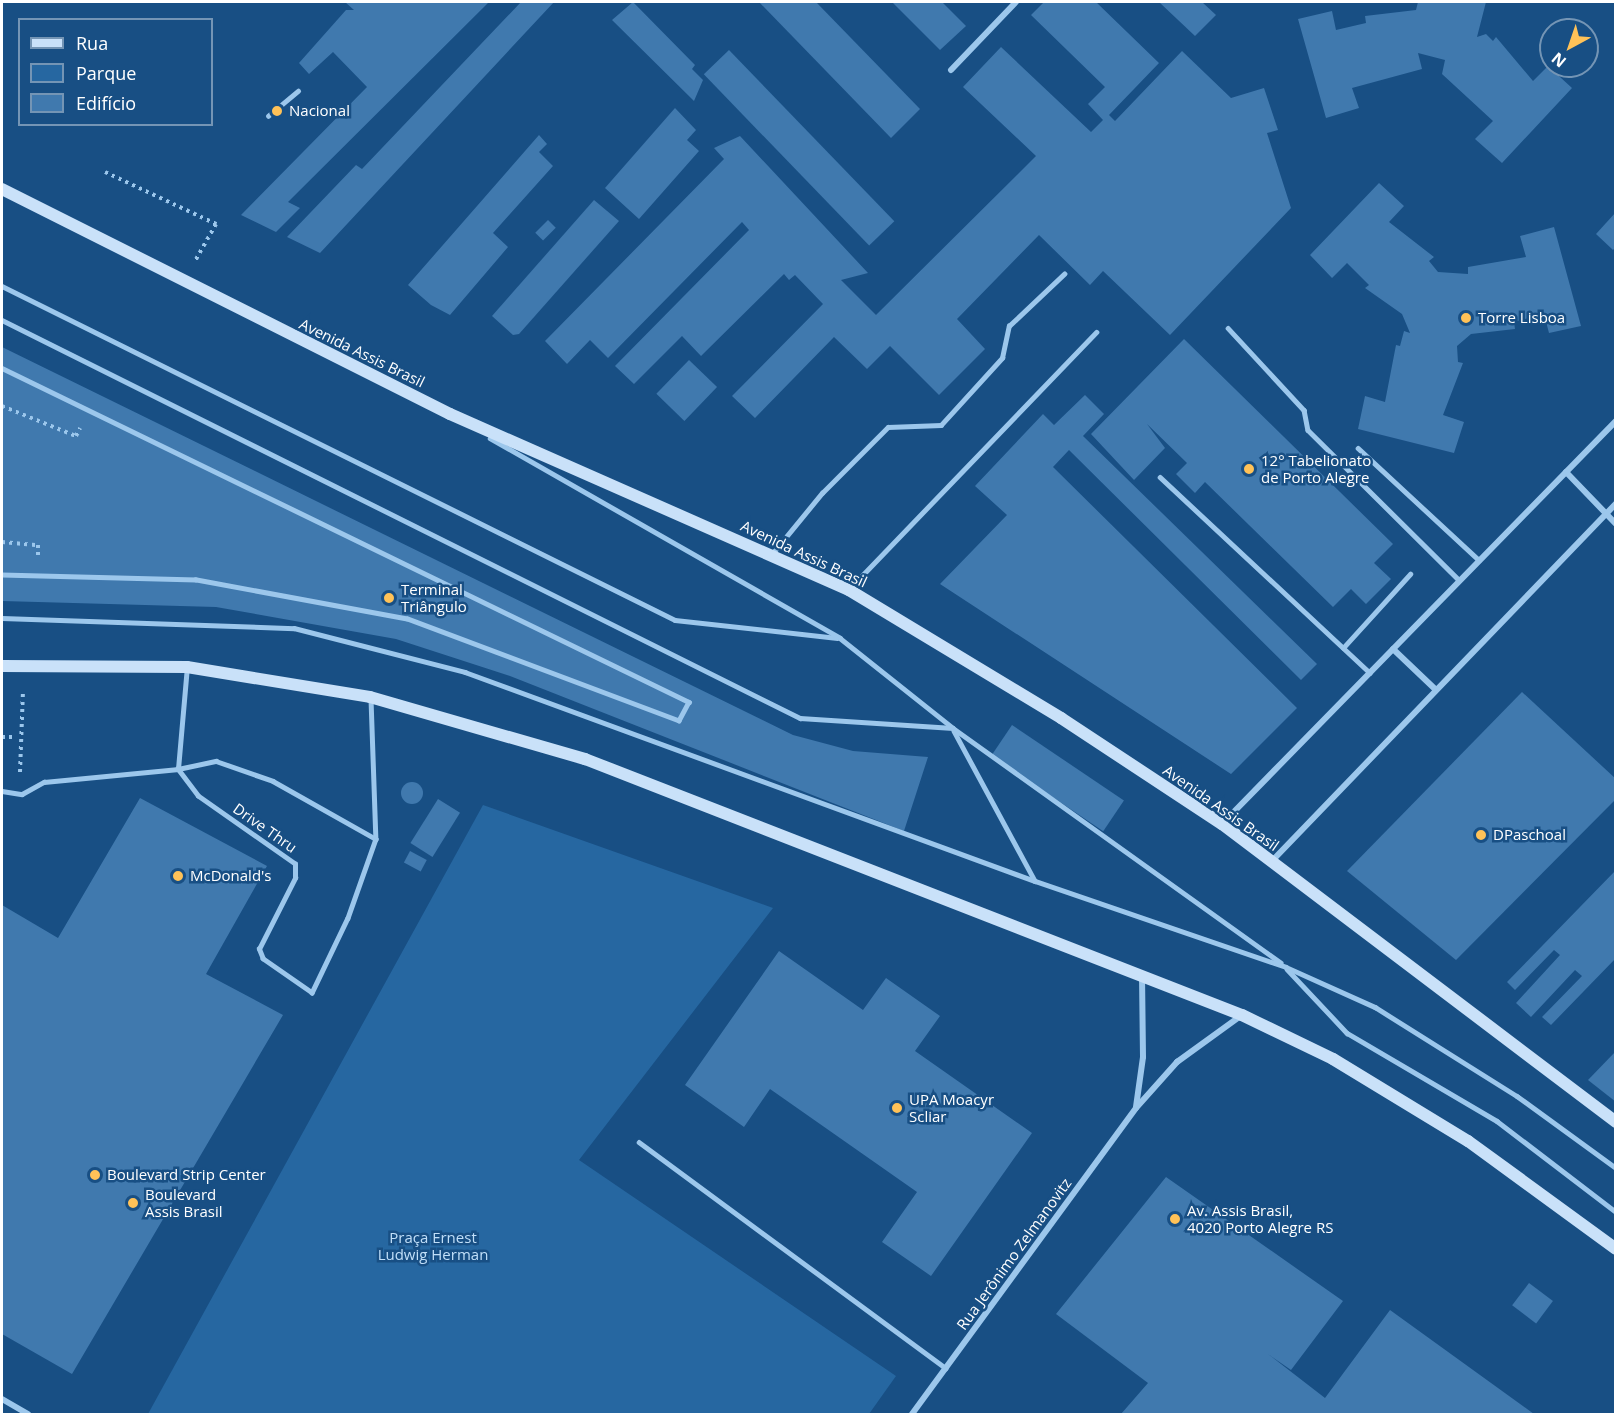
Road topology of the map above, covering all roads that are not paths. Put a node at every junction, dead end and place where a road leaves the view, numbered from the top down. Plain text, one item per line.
1 (1016, 2) edge
2 (951, 70) dead end
3 (298, 91) dead end
4 (268, 117) dead end
5 (2, 189) edge
6 (1064, 274) dead end
7 (2, 286) edge
8 (2, 320) edge
9 (1228, 328) dead end
10 (1096, 332) dead end
11 (2, 368) edge
12 (450, 414) junction
13 (1616, 422) edge
14 (1358, 448) dead end
15 (1566, 472) junction
16 (1160, 477) dead end
17 (1616, 504) edge
18 (1606, 514) junction
19 (1616, 524) edge
20 (772, 554) junction
21 (1479, 560) junction
22 (1410, 574) dead end
23 (2, 575) edge
24 (1459, 580) junction
25 (849, 590) junction
26 (2, 618) edge
27 (840, 638) junction
28 (1343, 648) junction
29 (1393, 649) junction
30 (2, 666) edge
31 (187, 667) junction
32 (1370, 673) junction
33 (1435, 689) junction
34 (370, 697) junction
35 (953, 728) junction
36 (178, 769) junction
37 (2, 791) edge
38 (1222, 824) junction
39 (376, 839) junction
40 (1272, 861) junction
41 (1035, 881) junction
42 (1286, 967) junction
43 (1142, 975) junction
44 (1242, 1015) junction
45 (1136, 1107) junction
46 (1616, 1122) edge
47 (639, 1142) dead end
48 (1616, 1168) edge
49 (1616, 1212) edge
50 (1616, 1249) edge
51 (946, 1368) junction
52 (2, 1399) edge
53 (28, 1414) edge
54 (912, 1414) edge

1 - 2 street
3 - 4 lane
5 - 12 main road, Avenida Assis Brasil
6 - 20 lane
7 - 27 lane
8 - 35 lane
9 - 24 lane
10 - 25 lane
11 - 23 lane
12 - 20 main road, Avenida Assis Brasil
12 - 27 lane
13 - 15 street
14 - 21 lane
15 - 18 street
15 - 21 street
16 - 28 lane
17 - 18 street
18 - 19 street
18 - 33 street
20 - 25 main road, Avenida Assis Brasil
21 - 24 street
22 - 28 lane
24 - 29 street
25 - 38 main road, Avenida Assis Brasil
26 - 41 lane
27 - 35 lane
28 - 32 lane
29 - 32 street
29 - 33 street
30 - 31 main road
31 - 34 main road
31 - 36 lane
32 - 38 street
33 - 40 street
34 - 39 lane
34 - 43 main road
35 - 41 lane
35 - 42 lane
36 - 37 lane
36 - 39 lane
36 - 39 lane, Drive Thru
38 - 40 main road, Avenida Assis Brasil
40 - 46 main road, Avenida Assis Brasil
41 - 42 lane
42 - 48 lane
42 - 49 lane
43 - 44 main road
43 - 45 street, Rua Jerônimo Zelmanovitz
44 - 45 street, Rua Jerônimo Zelmanovitz
44 - 50 main road
45 - 51 street, Rua Jerônimo Zelmanovitz
47 - 51 lane
51 - 54 street, Rua Jerônimo Zelmanovitz
52 - 53 street

